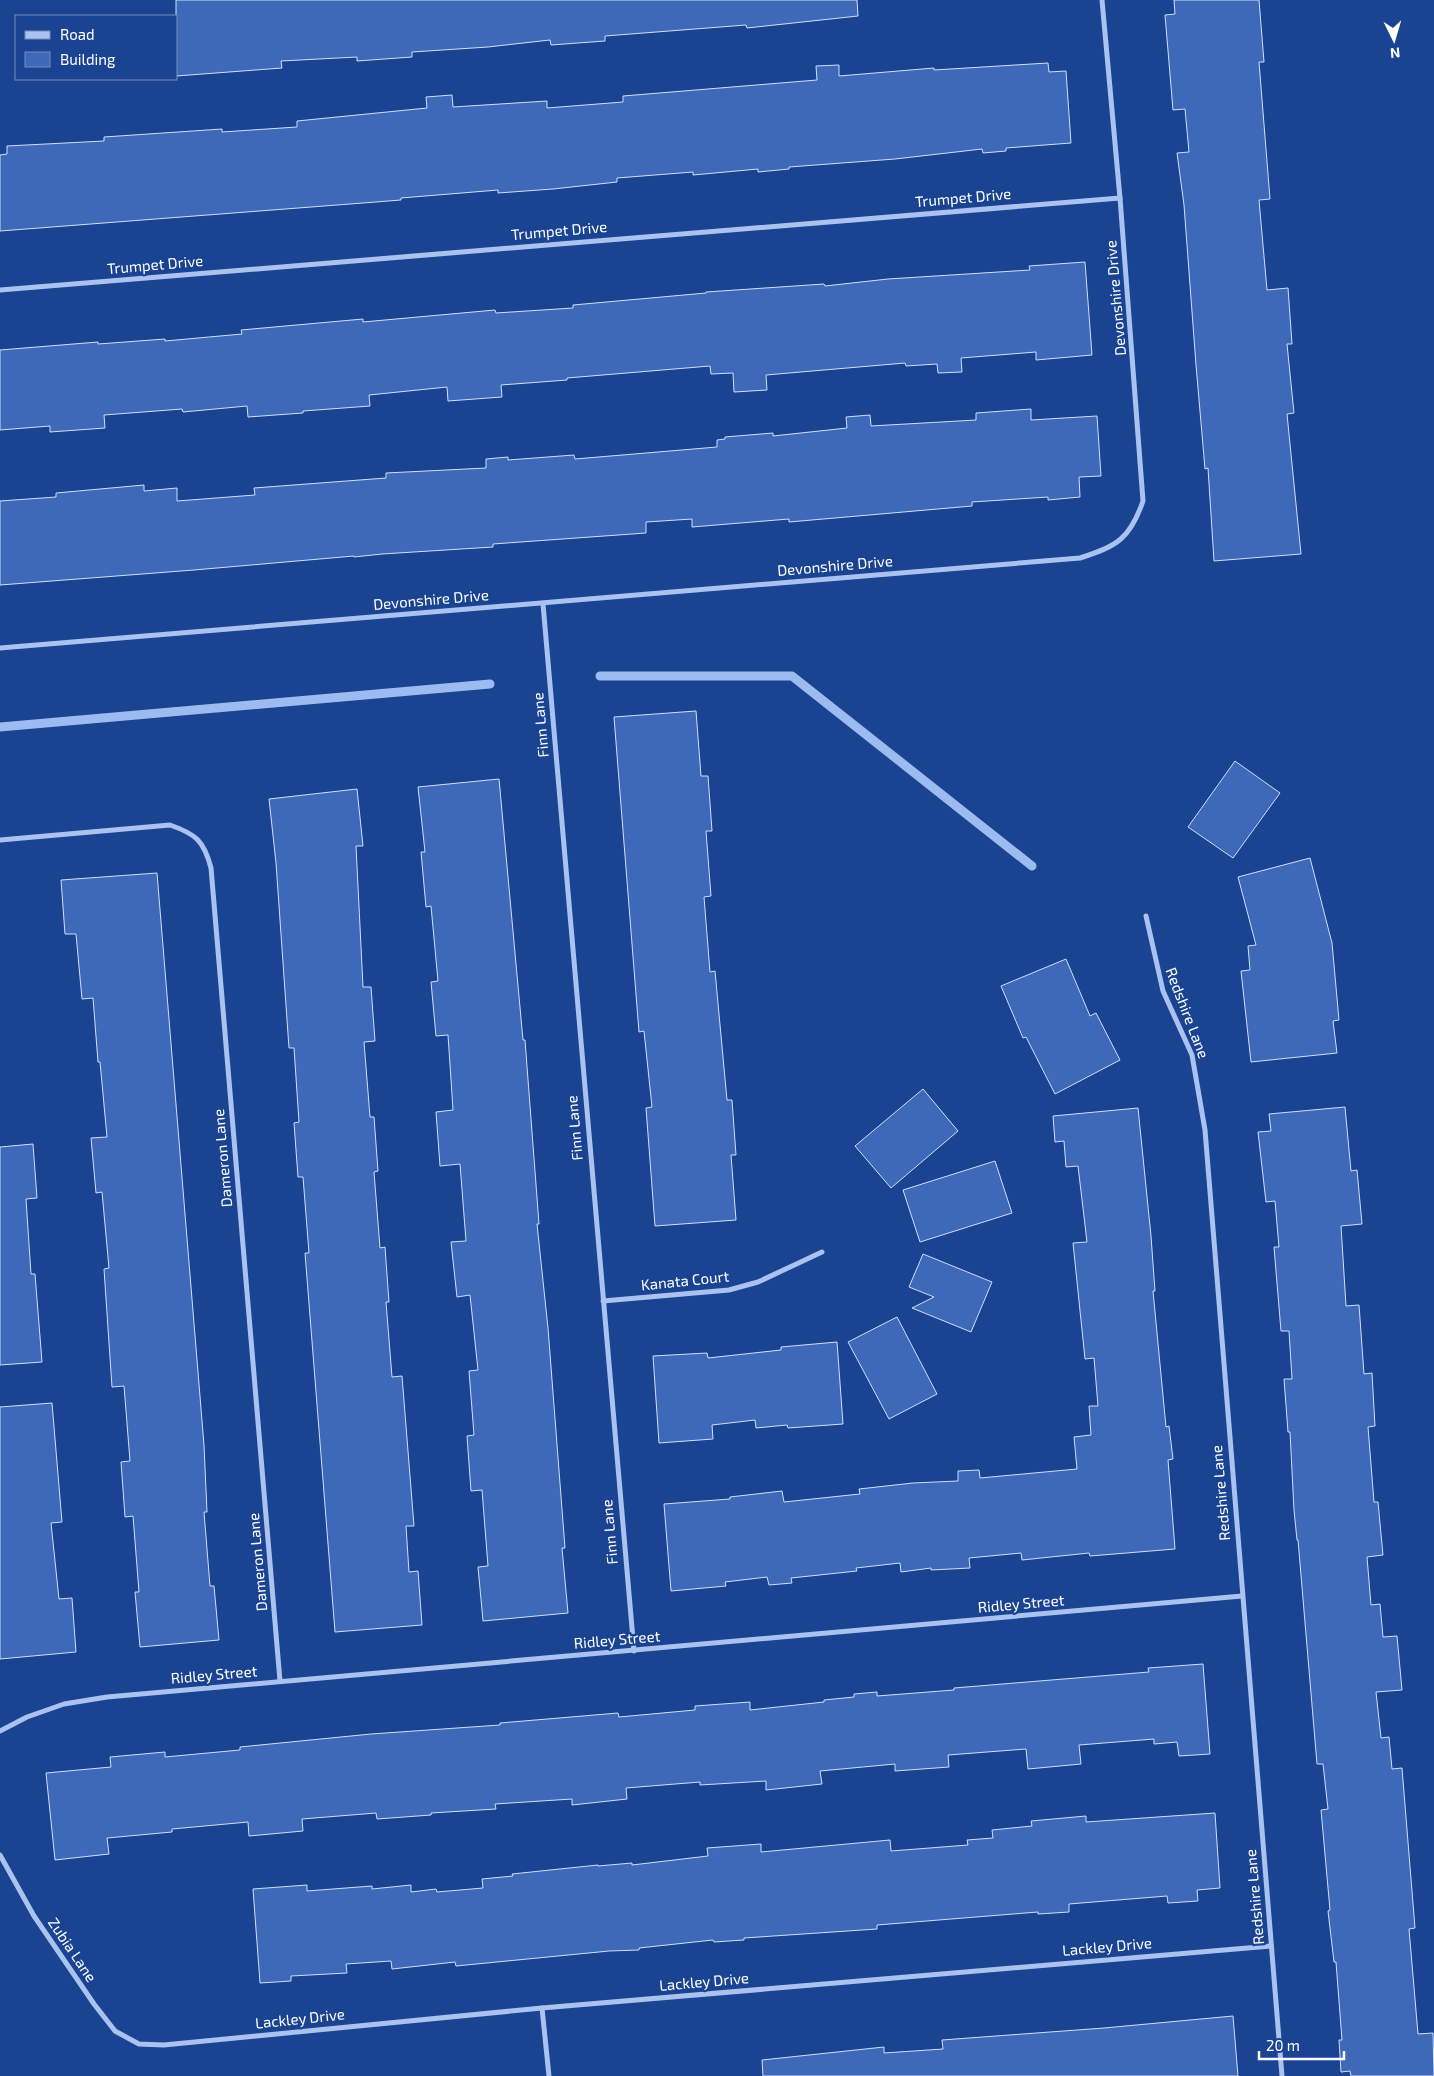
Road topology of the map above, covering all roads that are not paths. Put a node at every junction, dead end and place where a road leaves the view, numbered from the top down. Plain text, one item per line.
1 (1102, 0) edge
2 (1120, 198) junction
3 (0, 290) edge
4 (543, 604) junction
5 (0, 648) edge
6 (0, 840) edge
7 (1146, 916) dead end
8 (822, 1252) dead end
9 (602, 1301) junction
10 (1242, 1596) junction
11 (634, 1651) junction
12 (280, 1681) junction
13 (0, 1731) edge
14 (0, 1855) edge
15 (1271, 1946) junction
16 (542, 2008) junction
17 (139, 2044) joint
18 (549, 2076) edge
19 (1282, 2076) edge

1 - 2 street, Devonshire Drive
2 - 3 street, Trumpet Drive
2 - 4 street, Devonshire Drive
4 - 5 street, Devonshire Drive
4 - 9 street, Finn Lane
6 - 12 street, Dameron Lane
7 - 10 street, Redshire Lane
8 - 9 street, Kanata Court
9 - 11 street, Finn Lane
10 - 11 street, Ridley Street
10 - 15 street, Redshire Lane
11 - 12 street, Ridley Street
12 - 13 street, Ridley Street
14 - 17 street, Zubia Lane
15 - 16 street, Lackley Drive
15 - 19 street, Redshire Lane
16 - 17 street, Lackley Drive
16 - 18 street

